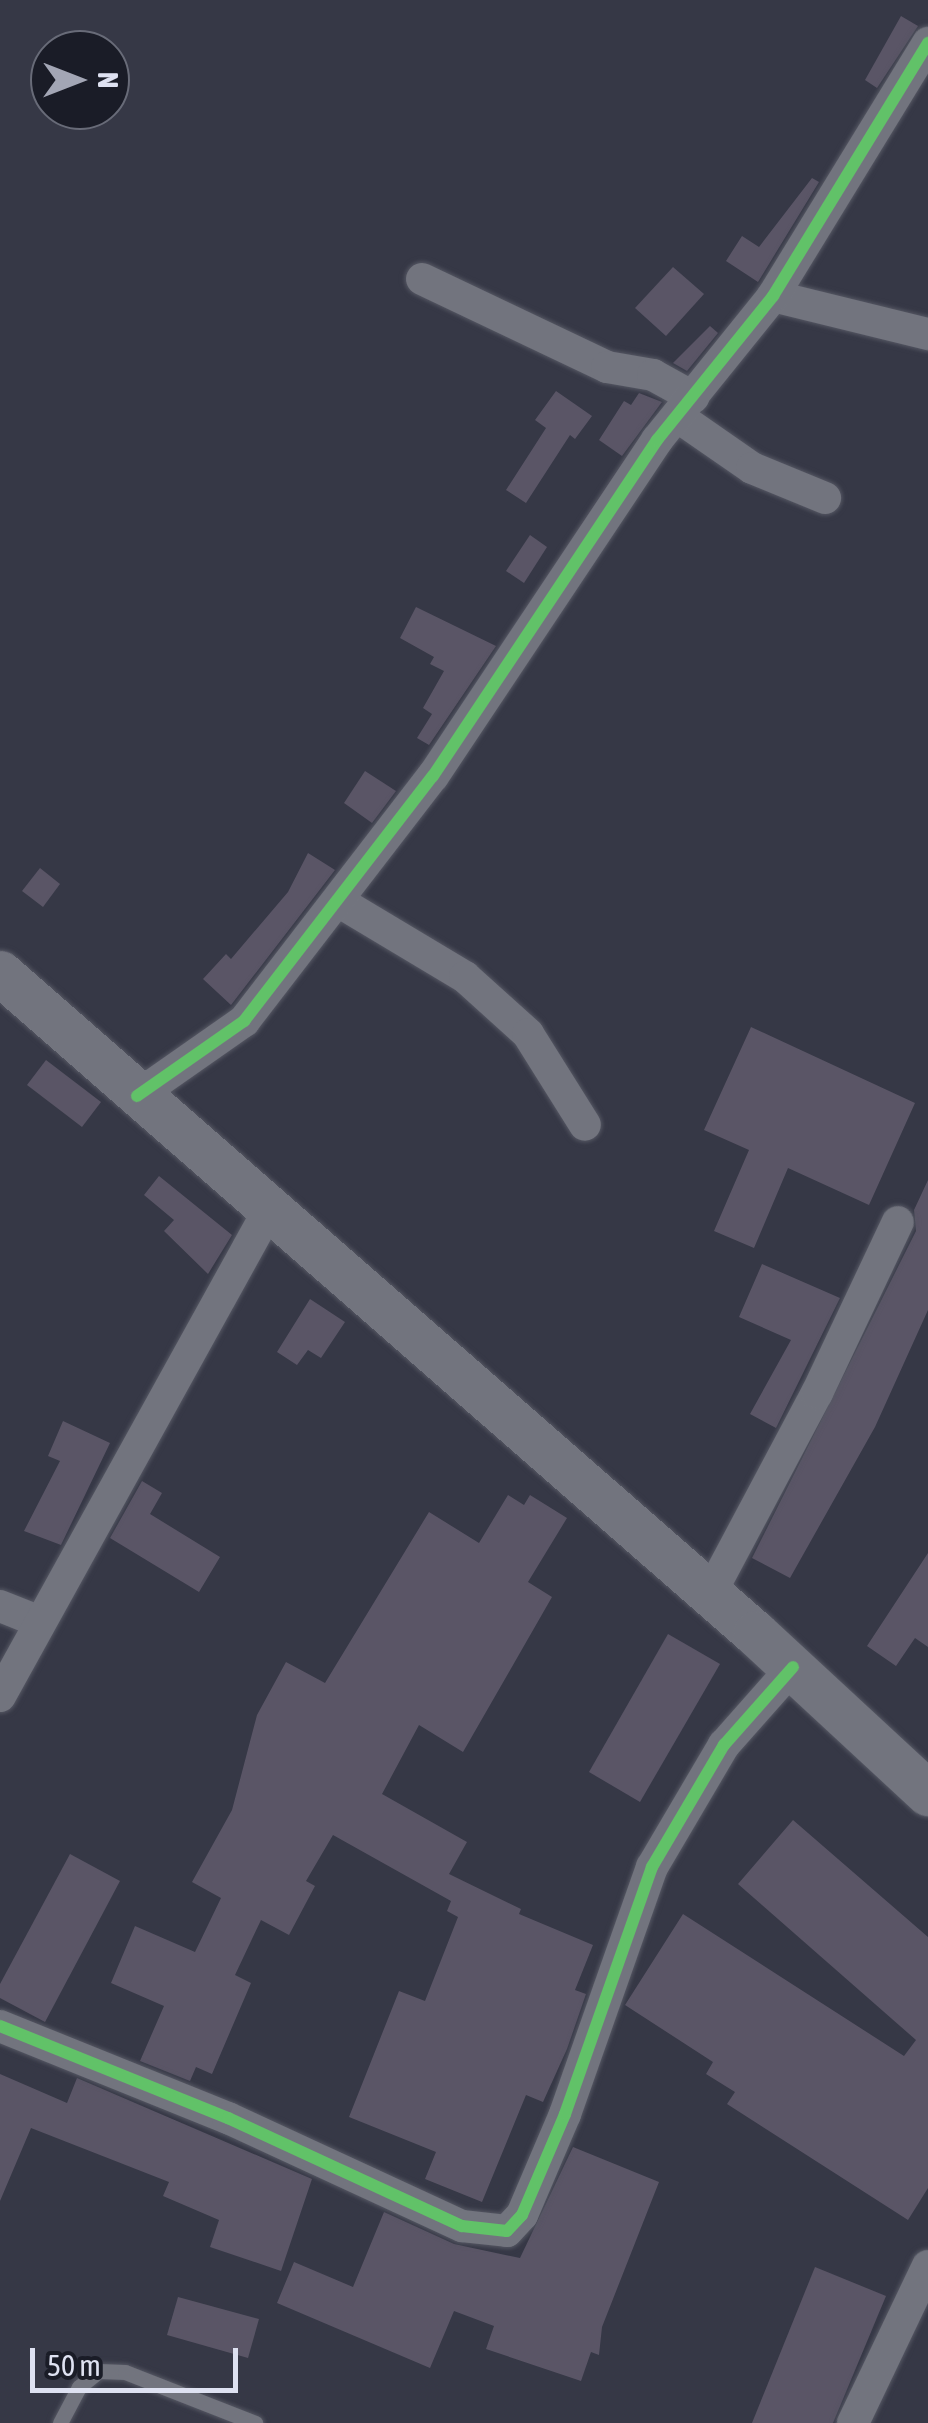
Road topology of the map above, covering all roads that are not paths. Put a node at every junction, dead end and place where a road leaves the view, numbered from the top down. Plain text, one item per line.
1 (928, 43) edge
2 (422, 280) dead end
3 (773, 296) junction
4 (928, 334) edge
5 (685, 406) junction
6 (825, 498) dead end
7 (338, 901) junction
8 (0, 973) edge
9 (136, 1096) junction
10 (585, 1124) dead end
11 (270, 1208) junction
12 (898, 1222) dead end
13 (710, 1594) junction
14 (0, 1606) edge
15 (40, 1622) junction
16 (792, 1667) junction
17 (0, 1696) edge
18 (928, 1793) edge
19 (0, 2026) edge
20 (928, 2266) edge
21 (60, 2423) edge
22 (255, 2423) edge
23 (853, 2423) edge

1 - 3 street
2 - 5 street
3 - 4 street
3 - 5 street
5 - 6 street
5 - 7 street
7 - 9 street
7 - 10 street
8 - 9 main road
9 - 11 main road
11 - 13 main road
11 - 15 street
12 - 13 street
13 - 16 main road
14 - 15 street
15 - 17 street
16 - 18 main road
16 - 19 street
20 - 23 street
21 - 22 lane

